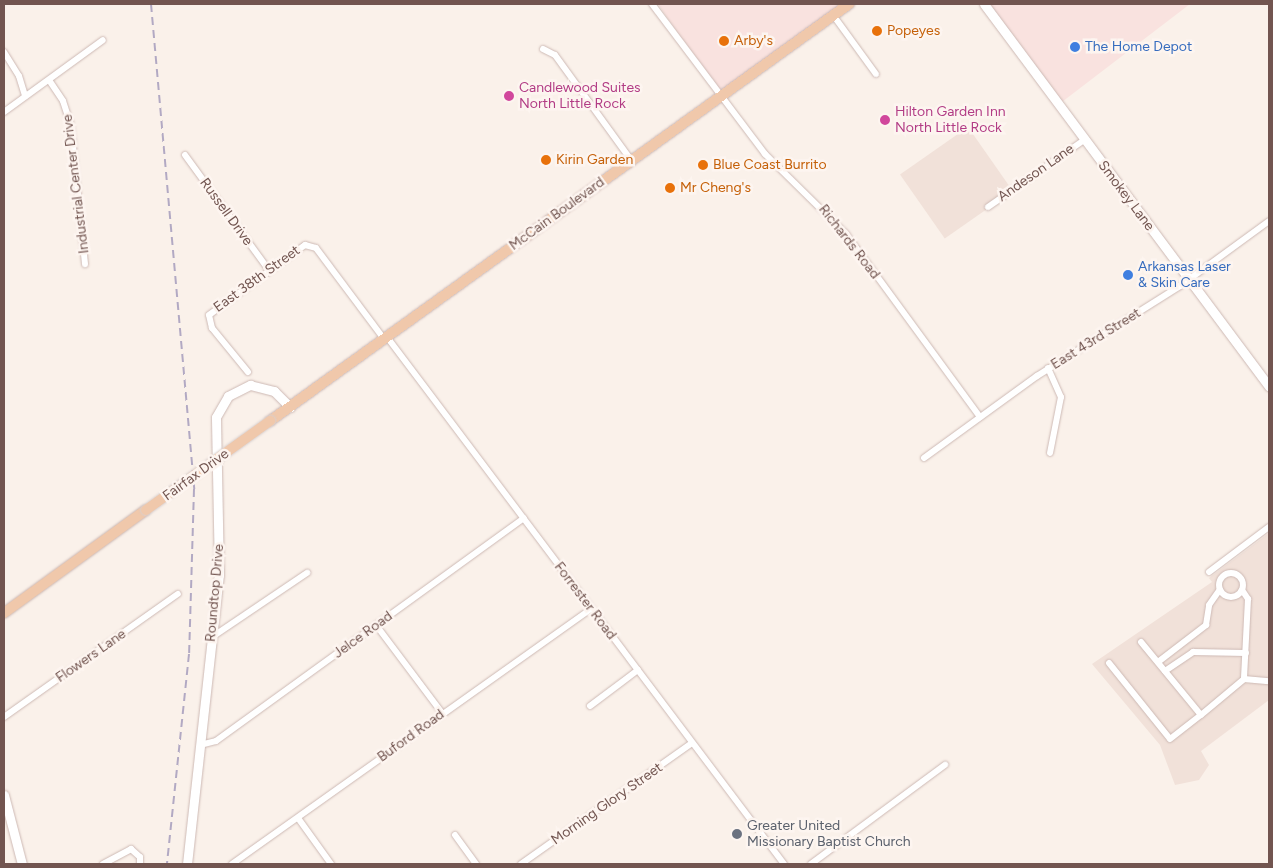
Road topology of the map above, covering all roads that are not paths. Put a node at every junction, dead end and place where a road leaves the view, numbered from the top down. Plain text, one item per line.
1 (652, 4) edge
2 (849, 4) edge
3 (984, 4) edge
4 (833, 16) junction
5 (103, 40) dead end
6 (543, 49) dead end
7 (4, 52) edge
8 (876, 74) dead end
9 (49, 80) junction
10 (26, 96) junction
11 (721, 96) junction
12 (4, 112) edge
13 (1084, 140) junction
14 (185, 155) dead end
15 (631, 160) junction
16 (988, 207) dead end
17 (1269, 221) edge
18 (305, 245) joint
19 (85, 264) dead end
20 (268, 269) junction
21 (1189, 280) junction
22 (386, 338) junction
23 (1048, 368) junction
24 (248, 372) dead end
25 (1269, 387) edge
26 (290, 407) junction
27 (980, 417) junction
28 (1050, 453) dead end
29 (924, 458) dead end
30 (524, 518) junction
31 (1269, 527) edge
32 (307, 573) dead end
33 (1224, 575) junction
34 (1220, 589) junction
35 (1242, 590) junction
36 (178, 594) dead end
37 (591, 609) junction
38 (4, 613) edge
39 (376, 625) junction
40 (212, 637) junction
41 (1141, 642) dead end
42 (1246, 653) junction
43 (1158, 662) junction
44 (1109, 663) dead end
45 (638, 670) junction
46 (1165, 671) junction
47 (1244, 679) junction
48 (1269, 681) edge
49 (590, 706) dead end
50 (442, 713) junction
51 (1200, 715) junction
52 (4, 717) edge
53 (692, 743) junction
54 (200, 745) junction
55 (945, 765) dead end
56 (4, 795) edge
57 (298, 818) junction
58 (455, 835) dead end
59 (22, 864) edge
60 (103, 864) edge
61 (140, 864) edge
62 (187, 864) edge
63 (232, 864) edge
64 (331, 864) edge
65 (476, 864) edge
66 (522, 864) edge
67 (784, 864) edge
68 (811, 864) edge

1 - 11 street, Richards Road
2 - 4 main road, McCain Boulevard
3 - 13 street, Smokey Lane
4 - 8 street
4 - 11 main road, McCain Boulevard
5 - 9 street
6 - 15 street
7 - 10 street
9 - 10 street
9 - 19 street, Industrial Center Drive
10 - 12 street
11 - 15 main road, McCain Boulevard
11 - 27 street, Richards Road
13 - 16 street, Andeson Lane
13 - 21 street, Smokey Lane
14 - 20 street, Russell Drive
15 - 22 main road, McCain Boulevard
17 - 21 street, East 43rd Street
18 - 20 street, East 38th Street
18 - 22 street, Forrester Road
20 - 24 street, East 38th Street
21 - 23 street, East 43rd Street
21 - 25 street, Smokey Lane
22 - 26 main road, Fairfax Drive
22 - 30 street, Forrester Road
23 - 27 street, East 43rd Street
23 - 28 street
26 - 38 main road, Fairfax Drive, bridge
26 - 40 street, Roundtop Drive
27 - 29 street, East 43rd Street
30 - 37 street, Forrester Road
30 - 39 street, Jelce Road
31 - 33 street
32 - 40 street
33 - 34 street
33 - 35 street
34 - 35 street
34 - 43 street
35 - 42 street
36 - 52 street, Flowers Lane
37 - 45 street, Forrester Road
37 - 50 street, Buford Road
39 - 50 street
39 - 54 street, Jelce Road
40 - 54 street, Roundtop Drive
41 - 43 street
42 - 46 street
42 - 47 street
43 - 46 street
44 - 51 street
45 - 49 street
45 - 53 street, Forrester Road
46 - 51 street
47 - 48 street
47 - 51 street
50 - 57 street, Buford Road
53 - 66 street, Morning Glory Street
53 - 67 street, Forrester Road
54 - 62 street, Roundtop Drive
55 - 68 street
56 - 59 street
57 - 63 street, Buford Road
57 - 64 street
58 - 65 street
60 - 61 street

